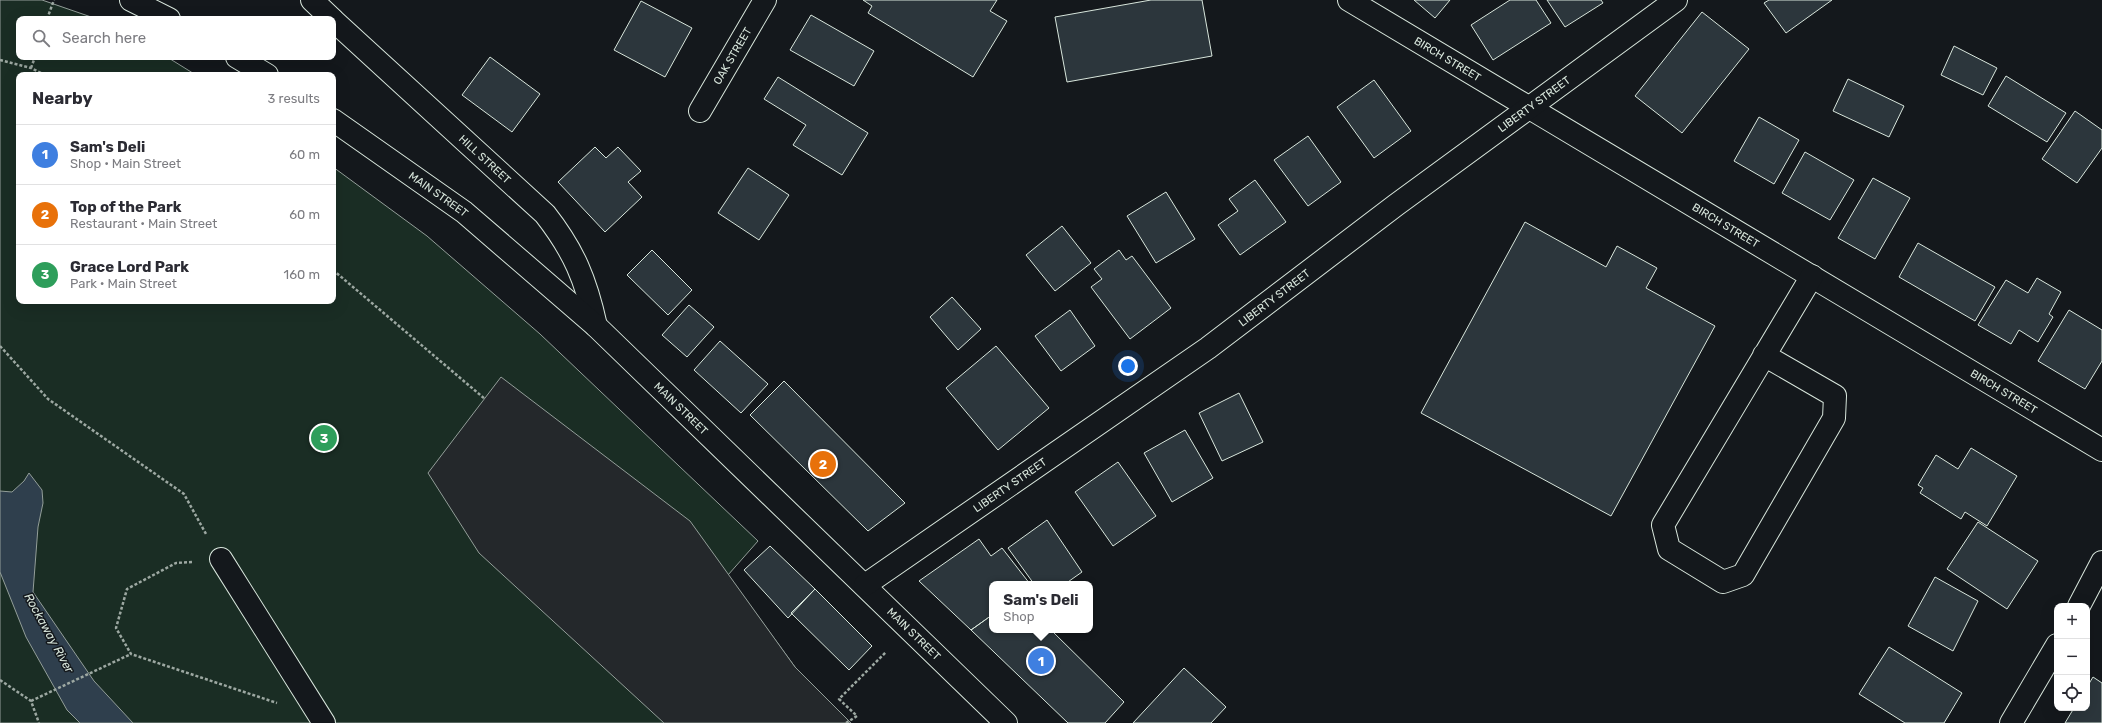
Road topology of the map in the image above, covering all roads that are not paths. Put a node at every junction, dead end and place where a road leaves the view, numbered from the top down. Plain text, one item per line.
1 (130, 0) edge
2 (312, 0) edge
3 (765, 0) edge
4 (1350, 0) edge
5 (1676, 0) edge
6 (163, 16) edge
7 (330, 16) edge
8 (336, 22) edge
9 (242, 60) edge
10 (262, 72) edge
11 (1531, 107) junction
12 (700, 111) dead end
13 (336, 122) edge
14 (1812, 276) junction
15 (596, 326) junction
16 (1764, 355) junction
17 (2102, 450) edge
18 (221, 559) road end
19 (2102, 562) edge
20 (865, 585) junction
21 (2081, 603) edge
22 (2054, 650) edge
23 (322, 720) edge
24 (1006, 723) edge
25 (2011, 723) edge

1 - 6 street
2 - 7 street, HILL STREET
3 - 12 street, OAK STREET
4 - 11 street, BIRCH STREET
5 - 11 street, LIBERTY STREET
8 - 15 street, HILL STREET
9 - 10 street
11 - 14 street, BIRCH STREET
11 - 20 street, LIBERTY STREET
13 - 15 street, MAIN STREET
14 - 16 street
14 - 17 street, BIRCH STREET
15 - 20 street, MAIN STREET
16 - 16 street
18 - 23 street
19 - 21 street
20 - 24 street, MAIN STREET
22 - 25 street

